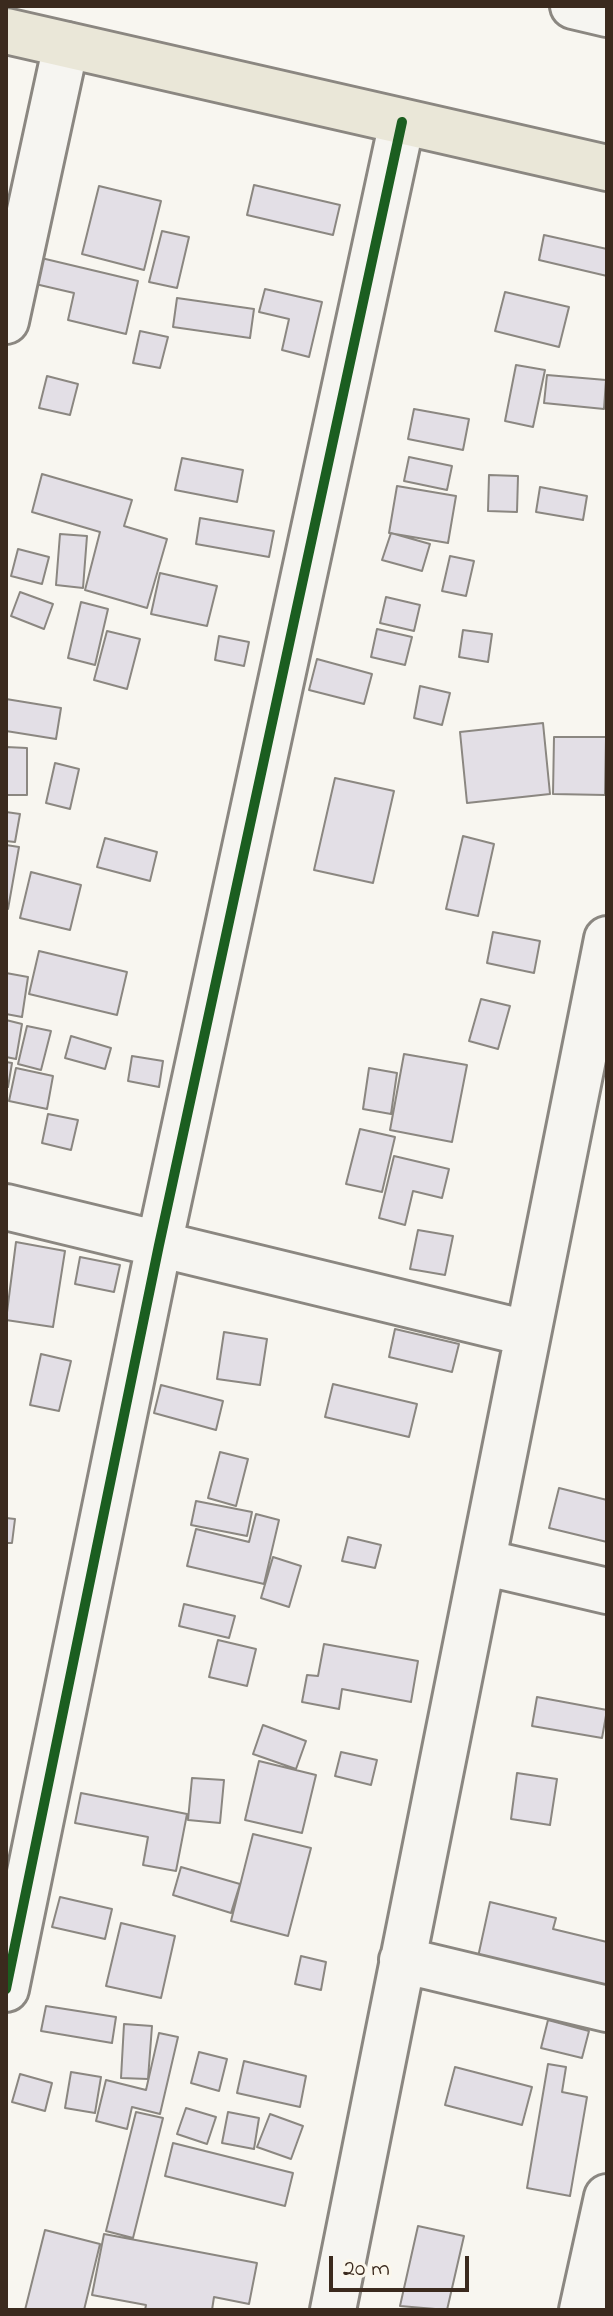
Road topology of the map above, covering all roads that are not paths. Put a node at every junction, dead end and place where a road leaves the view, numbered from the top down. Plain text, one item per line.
1 (573, 6) edge
2 (607, 14) edge
3 (6, 31) edge
4 (66, 45) junction
5 (402, 122) junction
6 (607, 168) edge
7 (6, 321) edge
8 (607, 939) edge
9 (6, 1207) edge
10 (159, 1245) junction
11 (526, 1333) junction
12 (483, 1562) junction
13 (607, 1591) edge
14 (402, 1960) junction
15 (6, 1989) edge
16 (607, 2009) edge
17 (607, 2197) edge
18 (333, 2310) edge
19 (582, 2310) edge

1 - 2 street
3 - 4 highway
4 - 5 highway
4 - 7 street
5 - 6 highway
5 - 10 street
8 - 11 street
9 - 10 street
10 - 11 street
10 - 15 street
11 - 12 street
12 - 13 street
12 - 14 street
14 - 16 street
14 - 18 street
17 - 19 street

